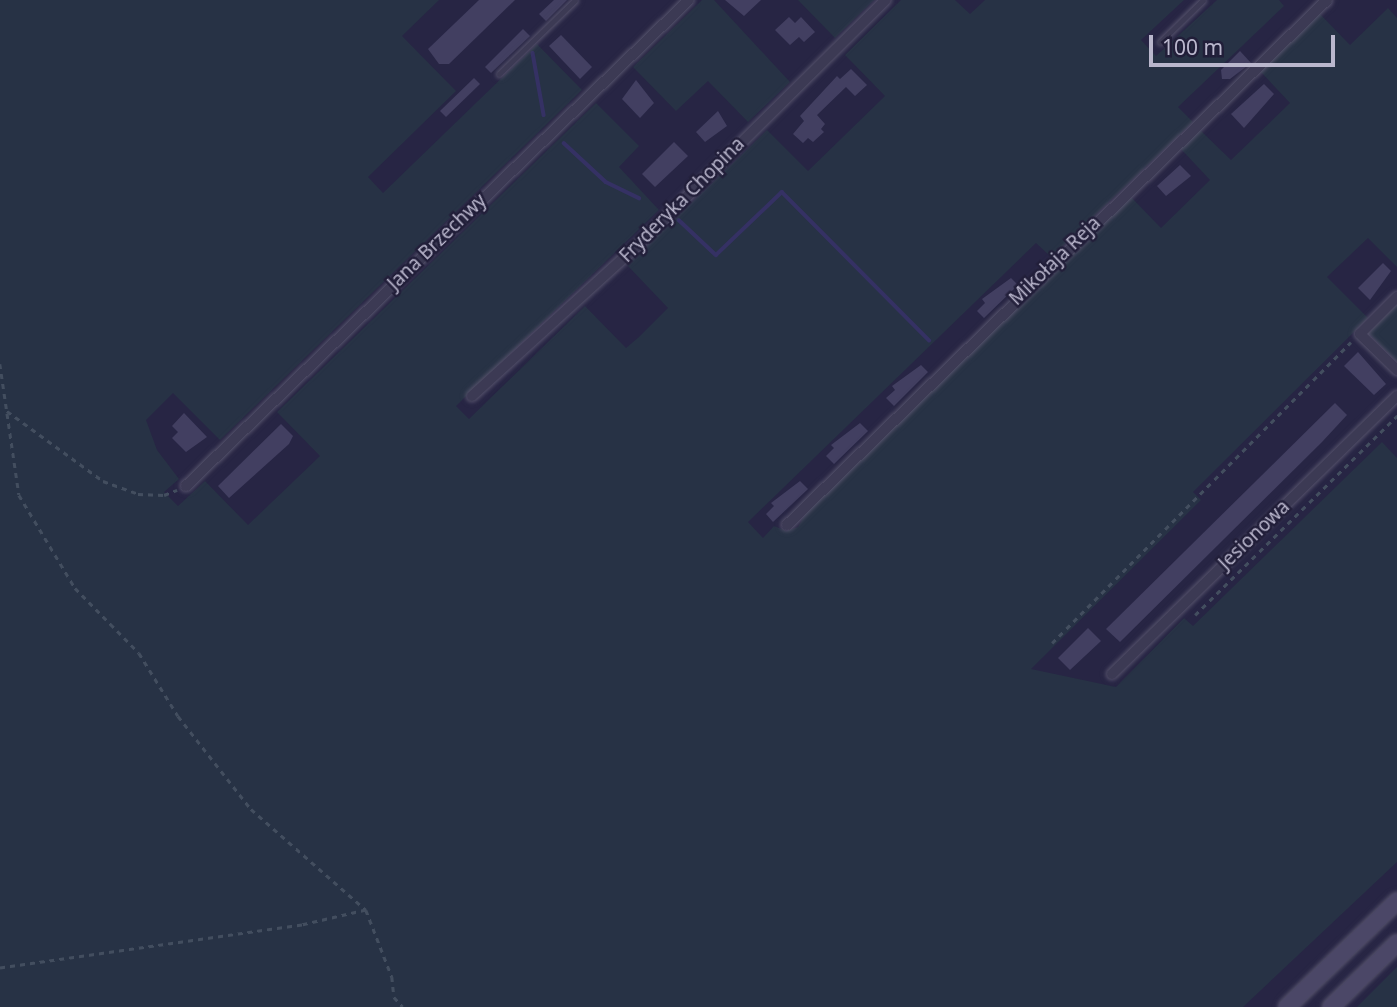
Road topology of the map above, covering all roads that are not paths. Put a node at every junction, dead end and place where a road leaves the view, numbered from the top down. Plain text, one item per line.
1 (575, 0) edge
2 (689, 0) edge
3 (886, 0) edge
4 (1203, 0) edge
5 (1326, 0) edge
6 (1160, 42) dead end
7 (499, 74) dead end
8 (1397, 297) edge
9 (1397, 370) edge
10 (472, 396) dead end
11 (1397, 396) edge
12 (186, 486) road end
13 (787, 525) dead end
14 (1112, 674) dead end
15 (1397, 901) edge
16 (1397, 943) edge
17 (1287, 1007) edge
18 (1331, 1007) edge

1 - 7 lane
2 - 12 street, Jana Brzechwy
3 - 10 street, Fryderyka Chopina
4 - 6 lane
5 - 13 street, Mikołaja Reja
8 - 9 street
11 - 14 street, Jesionowa
15 - 17 main road
16 - 18 main road

